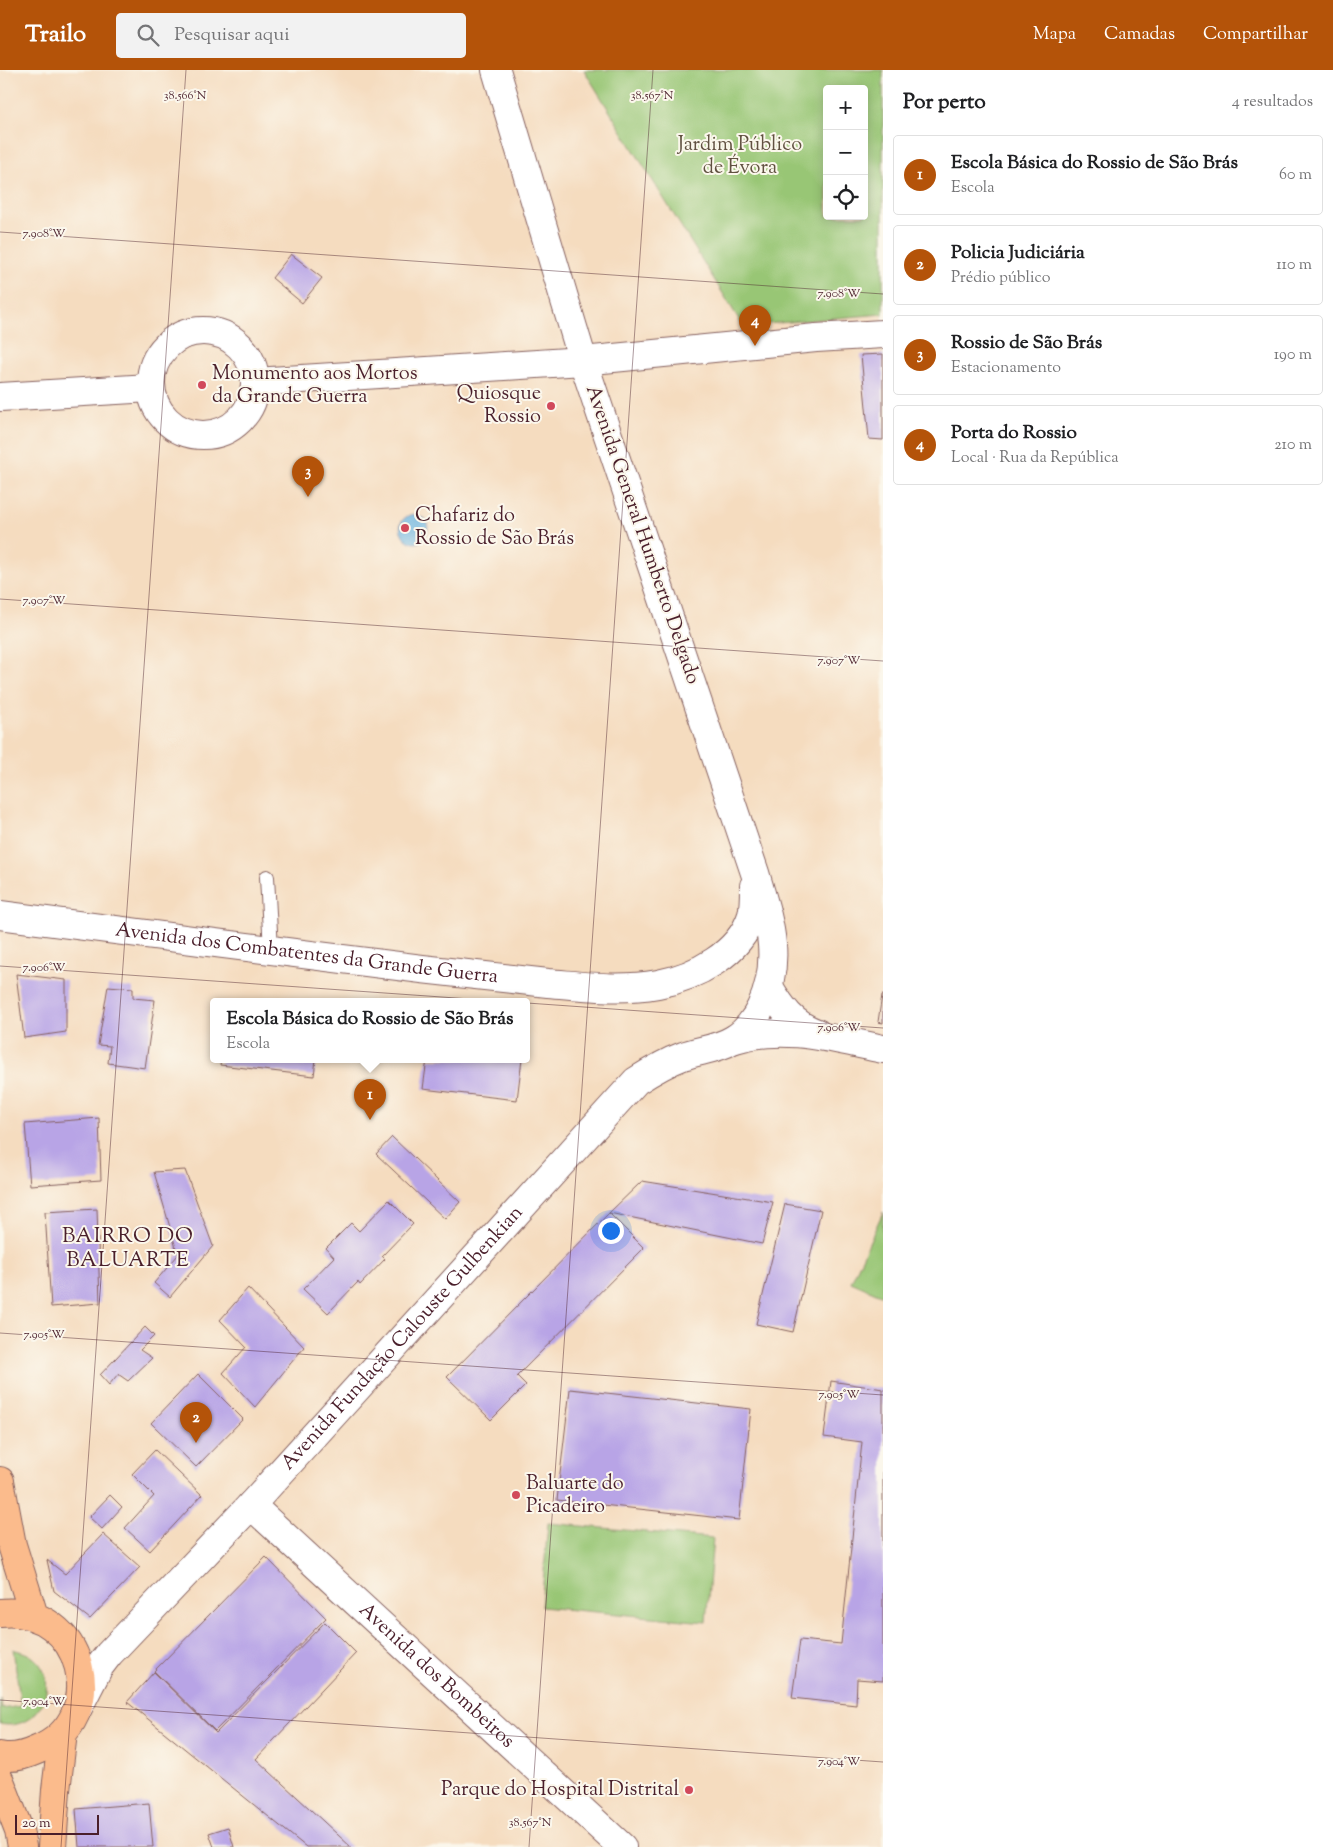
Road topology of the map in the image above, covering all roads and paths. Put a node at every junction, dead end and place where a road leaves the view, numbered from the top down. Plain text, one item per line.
1 (496, 70) edge
2 (883, 334) edge
3 (583, 361) junction
4 (255, 382) junction
5 (150, 388) junction
6 (0, 397) edge
7 (755, 873) junction
8 (267, 877) dead end
9 (0, 916) edge
10 (271, 950) junction
11 (766, 994) junction
12 (735, 1039) junction
13 (835, 1039) junction
14 (883, 1049) edge
15 (0, 1481) edge
16 (251, 1504) junction
17 (0, 1613) edge
18 (34, 1616) junction
19 (68, 1725) junction
20 (0, 1756) edge
21 (1, 1786) edge
22 (22, 1847) edge
23 (52, 1847) edge
24 (622, 1847) edge

1 - 3 street, Avenida General Humberto Delgado
2 - 3 street
3 - 4 street
3 - 7 street, Avenida General Humberto Delgado
4 - 5 street
4 - 5 street
5 - 6 street
7 - 10 street, Avenida dos Combatentes da Grande Guerra
7 - 11 street, Avenida General Humberto Delgado
8 - 10 lane
9 - 10 street, Avenida dos Combatentes da Grande Guerra
11 - 12 street, Avenida Fundação Calouste Gulbenkian
11 - 13 street
12 - 13 street
12 - 16 street, Avenida Fundação Calouste Gulbenkian
13 - 14 street
15 - 18 main road
16 - 19 street, Avenida Fundação Calouste Gulbenkian
16 - 24 street, Avenida dos Bombeiros
17 - 18 main road
18 - 19 main road
19 - 20 main road
19 - 23 main road
21 - 22 main road

